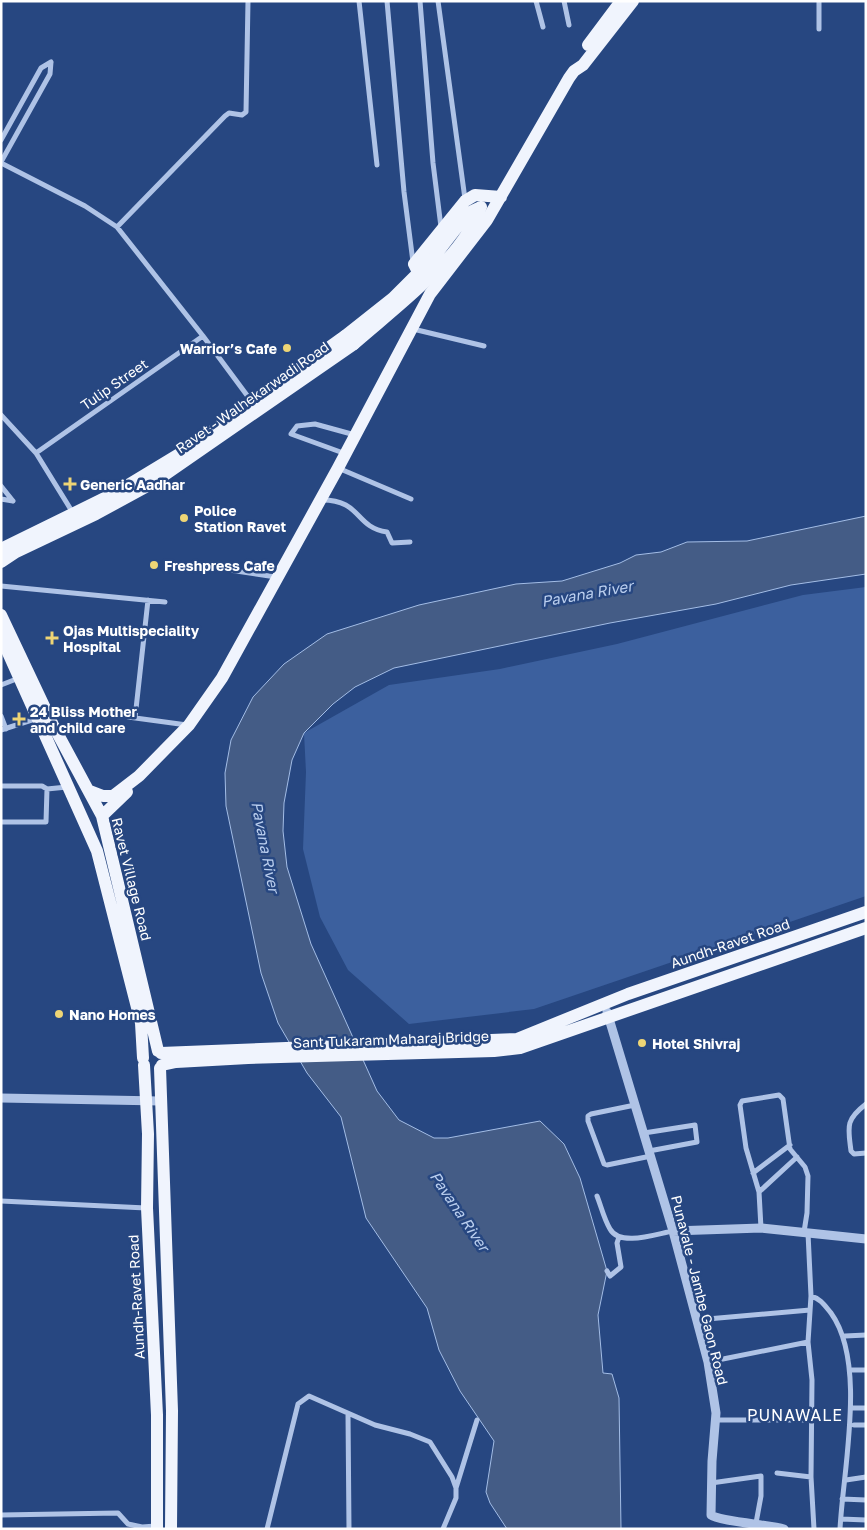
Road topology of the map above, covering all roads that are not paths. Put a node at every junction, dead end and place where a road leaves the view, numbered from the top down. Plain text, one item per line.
1 (248, 1) edge
2 (359, 1) edge
3 (387, 1) edge
4 (420, 1) edge
5 (438, 1) edge
6 (536, 1) edge
7 (564, 1) edge
8 (621, 1) edge
9 (633, 1) edge
10 (819, 1) edge
11 (611, 21) junction
12 (569, 25) dead end
13 (543, 27) dead end
14 (819, 29) dead end
15 (1, 140) edge
16 (1, 162) edge
17 (377, 165) dead end
18 (490, 200) junction
19 (465, 201) junction
20 (117, 227) junction
21 (441, 232) junction
22 (414, 264) junction
23 (430, 294) junction
24 (413, 329) junction
25 (203, 336) junction
26 (484, 346) dead end
27 (256, 408) junction
28 (1, 415) edge
29 (356, 436) junction
30 (36, 453) junction
31 (346, 454) junction
32 (338, 468) junction
33 (1, 486) edge
34 (1, 499) edge
35 (411, 499) dead end
36 (319, 500) junction
37 (76, 518) junction
38 (410, 542) dead end
39 (1, 549) edge
40 (1, 562) edge
41 (196, 565) dead end
42 (277, 577) junction
43 (1, 586) edge
44 (148, 600) junction
45 (166, 602) dead end
46 (1, 615) edge
47 (1, 637) edge
48 (5, 655) edge
49 (20, 678) junction
50 (1, 685) edge
51 (1, 716) edge
52 (128, 717) dead end
53 (38, 718) junction
54 (135, 718) junction
55 (189, 725) junction
56 (4, 730) edge
57 (139, 776) junction
58 (1, 786) edge
59 (86, 787) junction
60 (70, 788) junction
61 (47, 789) junction
62 (103, 819) junction
63 (1, 822) edge
64 (89, 830) junction
65 (866, 912) edge
66 (866, 928) edge
67 (605, 1005) junction
68 (609, 1018) junction
69 (533, 1039) junction
70 (160, 1060) junction
71 (144, 1062) junction
72 (1, 1098) edge
73 (146, 1100) junction
74 (160, 1101) junction
75 (635, 1104) junction
76 (866, 1104) edge
77 (644, 1133) junction
78 (790, 1145) junction
79 (650, 1153) junction
80 (866, 1153) edge
81 (798, 1157) junction
82 (754, 1173) junction
83 (759, 1192) junction
84 (597, 1196) dead end
85 (1, 1201) edge
86 (147, 1208) junction
87 (761, 1228) junction
88 (673, 1232) junction
89 (806, 1232) junction
90 (619, 1237) junction
91 (866, 1240) edge
92 (607, 1271) dead end
93 (812, 1296) junction
94 (810, 1310) junction
95 (696, 1320) junction
96 (866, 1335) edge
97 (845, 1336) junction
98 (808, 1342) junction
99 (708, 1362) junction
100 (851, 1370) junction
101 (866, 1370) edge
102 (853, 1408) junction
103 (866, 1408) edge
104 (348, 1414) junction
105 (477, 1420) dead end
106 (716, 1420) junction
107 (812, 1420) junction
108 (854, 1425) junction
109 (866, 1425) edge
110 (777, 1473) dead end
111 (811, 1477) junction
112 (866, 1477) edge
113 (846, 1480) junction
114 (711, 1483) junction
115 (456, 1488) junction
116 (842, 1499) junction
117 (866, 1500) edge
118 (1, 1515) edge
119 (841, 1519) junction
120 (866, 1520) edge
121 (756, 1523) junction
122 (157, 1527) edge
123 (171, 1529) edge
124 (267, 1529) edge
125 (349, 1529) edge
126 (443, 1529) edge
127 (784, 1529) edge
128 (814, 1529) edge
129 (840, 1529) edge

1 - 20 street
2 - 17 street
3 - 22 street
4 - 21 street
5 - 19 street
6 - 13 street
7 - 12 street
8 - 11 main road
9 - 11 main road
10 - 14 street
11 - 18 main road, Ravet - Walhekarwadi Road
15 - 16 street
16 - 20 street
18 - 19 main road
18 - 23 main road
18 - 27 main road, Ravet - Walhekarwadi Road, bridge
19 - 21 main road
20 - 25 street
21 - 22 main road
22 - 23 main road
23 - 24 main road
24 - 26 street
24 - 29 main road
25 - 27 street
25 - 30 street, Tulip Street
27 - 37 main road, Ravet - Walhekarwadi Road
28 - 30 street
29 - 31 main road
29 - 31 street
30 - 37 street
31 - 32 main road
32 - 35 street
32 - 36 main road
33 - 34 street
36 - 38 street
36 - 42 main road
37 - 39 main road, Ravet - Walhekarwadi Road
37 - 40 main road, Ravet - Walhekarwadi Road
41 - 42 street
42 - 55 main road
43 - 44 street
44 - 45 street
44 - 54 street
46 - 59 main road, Ravet Village Road
47 - 48 main road, Ravet Village Road
48 - 49 main road, Ravet Village Road
49 - 50 street
49 - 53 main road, Ravet Village Road
51 - 56 street
52 - 54 street
53 - 56 street
53 - 60 main road, Ravet Village Road
54 - 55 street
55 - 57 main road
57 - 59 main road
57 - 62 main road
58 - 61 street
59 - 60 main road
59 - 62 main road, Ravet Village Road
60 - 61 street
60 - 64 main road, Ravet Village Road
61 - 63 street
62 - 64 main road
62 - 70 main road, Ravet Village Road
64 - 71 main road, Ravet Village Road
65 - 67 main road, Aundh-Ravet Road
66 - 68 main road
67 - 68 street, Punavale - Jambe Gaon Road
67 - 69 main road, Aundh-Ravet Road
68 - 69 main road
68 - 75 street, Punavale - Jambe Gaon Road
69 - 70 main road, Sant Tukaram Maharaj Bridge
70 - 71 main road
70 - 71 main road
70 - 74 main road
71 - 73 main road, Aundh-Ravet Road
72 - 73 street
73 - 74 street
73 - 86 main road, Aundh-Ravet Road
74 - 123 main road
75 - 77 street, Punavale - Jambe Gaon Road
75 - 79 street
76 - 80 street
77 - 79 street, Punavale - Jambe Gaon Road
77 - 79 street
78 - 81 street
78 - 82 street
78 - 82 street
79 - 88 street, Punavale - Jambe Gaon Road
81 - 83 street
81 - 89 street
82 - 83 street
83 - 87 street
84 - 90 street
85 - 86 street
86 - 122 main road, Aundh-Ravet Road
87 - 88 street
87 - 89 street
88 - 90 street
88 - 95 street, Punavale - Jambe Gaon Road
89 - 91 street
89 - 93 street
90 - 92 street
93 - 94 street
93 - 97 street
94 - 95 street
94 - 98 street
95 - 99 street, Punavale - Jambe Gaon Road
96 - 97 street
97 - 100 street
98 - 99 street
98 - 107 street
99 - 106 street, Punavale - Jambe Gaon Road
100 - 101 street
100 - 102 street
102 - 103 street
102 - 108 street
104 - 115 street
104 - 124 street
104 - 125 street
105 - 115 street
106 - 107 street
106 - 114 street, Punavale - Jambe Gaon Road
107 - 111 street
108 - 109 street
108 - 113 street
110 - 111 street
111 - 128 street
112 - 113 street
113 - 116 street
114 - 121 street, Punavale - Jambe Gaon Road
114 - 121 street
115 - 126 street
116 - 117 street
116 - 119 street
118 - 122 street
119 - 120 street
119 - 129 street
121 - 127 street, Punavale - Jambe Gaon Road

